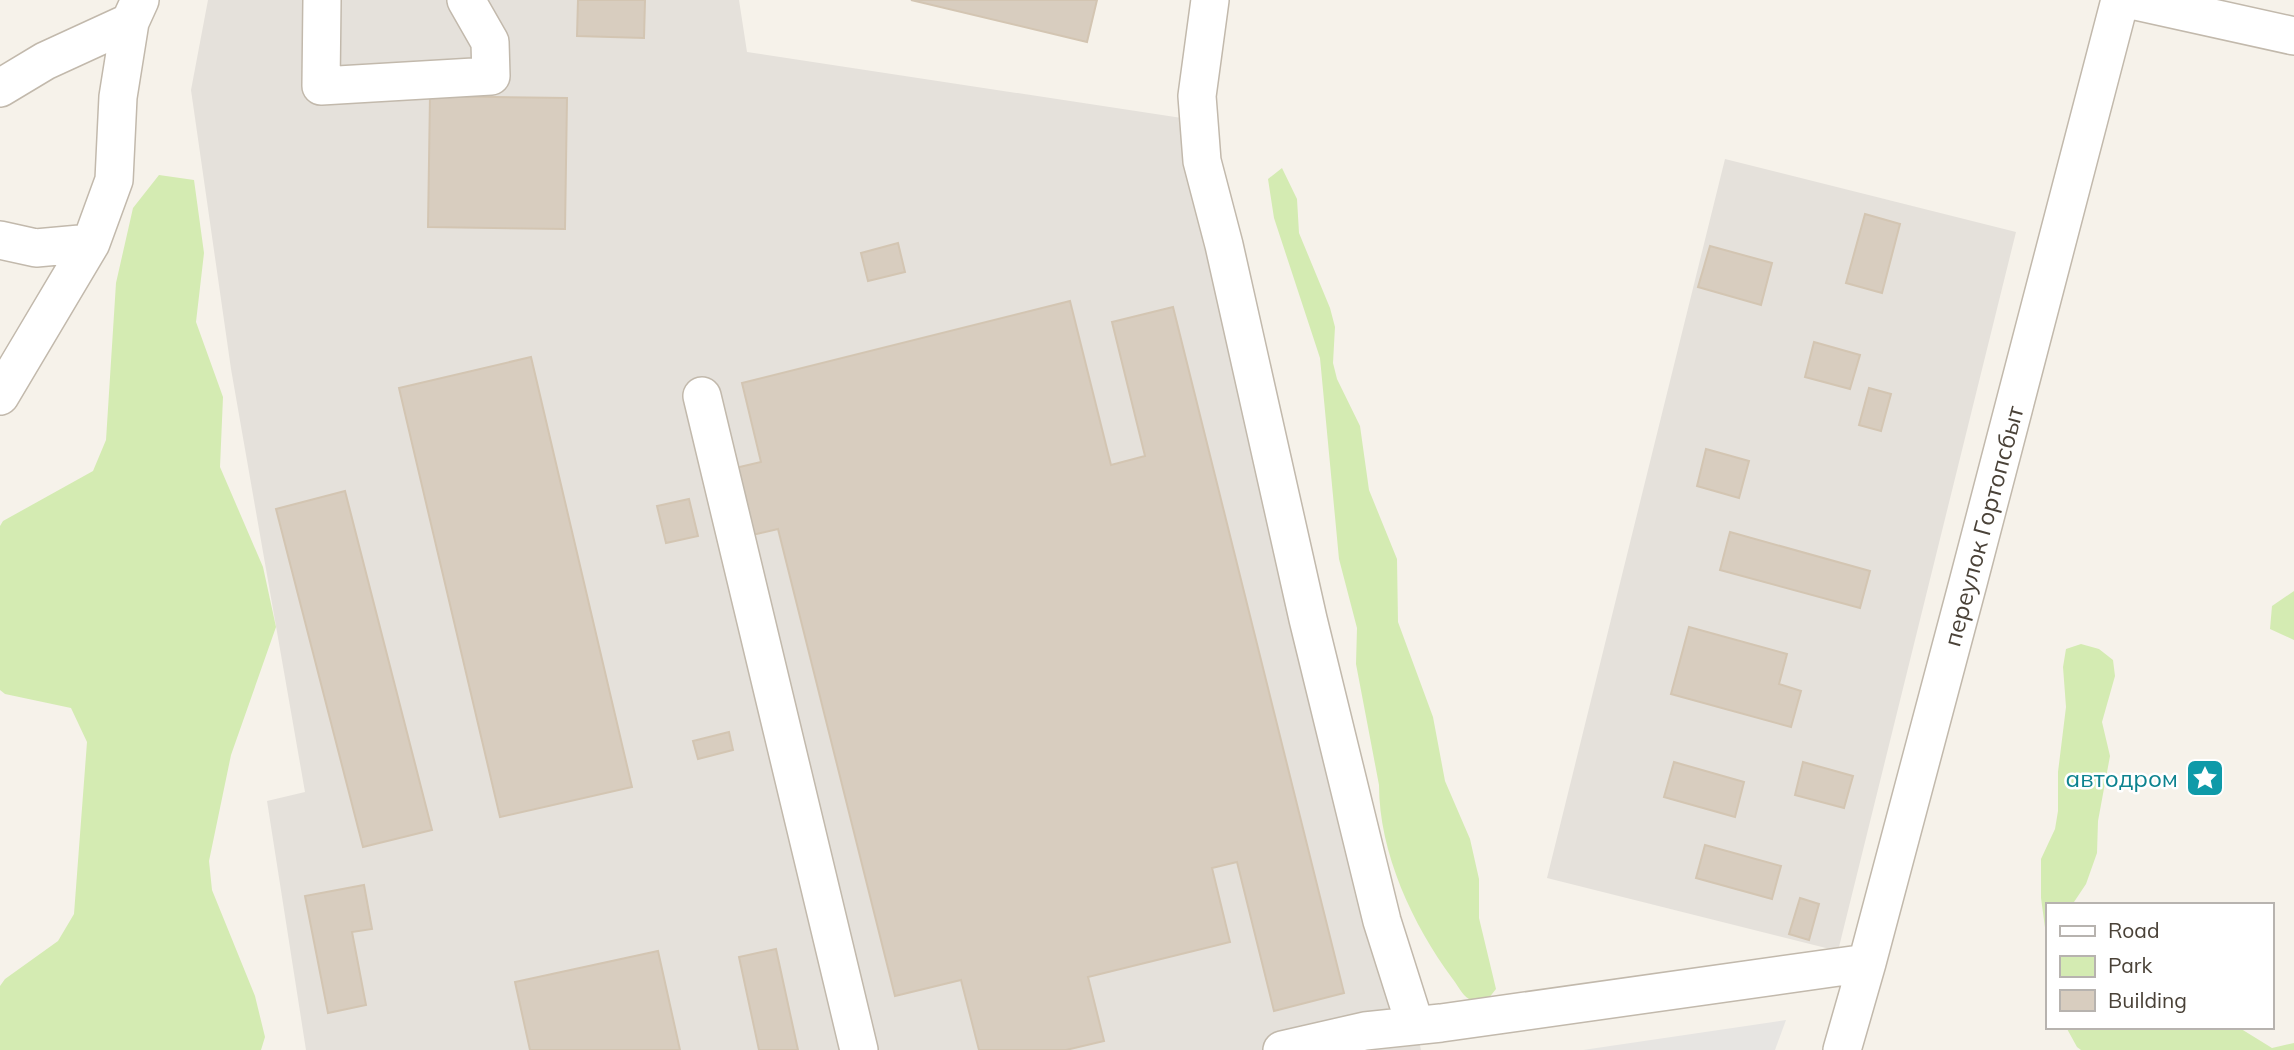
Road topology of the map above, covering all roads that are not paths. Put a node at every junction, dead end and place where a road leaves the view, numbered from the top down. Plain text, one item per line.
1 (322, 0) edge
2 (466, 0) edge
3 (1210, 0) edge
4 (2120, 0) edge
5 (2131, 0) edge
6 (135, 11) edge
7 (2294, 36) edge
8 (0, 88) edge
9 (0, 240) edge
10 (91, 243) junction
11 (5, 383) edge
12 (702, 396) dead end
13 (1867, 963) junction
14 (1415, 1025) junction
15 (859, 1050) edge
16 (1282, 1050) edge
17 (1842, 1050) edge

1 - 2 street
3 - 14 street
4 - 13 street, переулок Гортопсбыт
5 - 7 street
6 - 8 street
6 - 10 street
9 - 10 street
10 - 11 street
12 - 15 street
13 - 14 street
13 - 17 street, переулок Гортопсбыт
14 - 16 street

